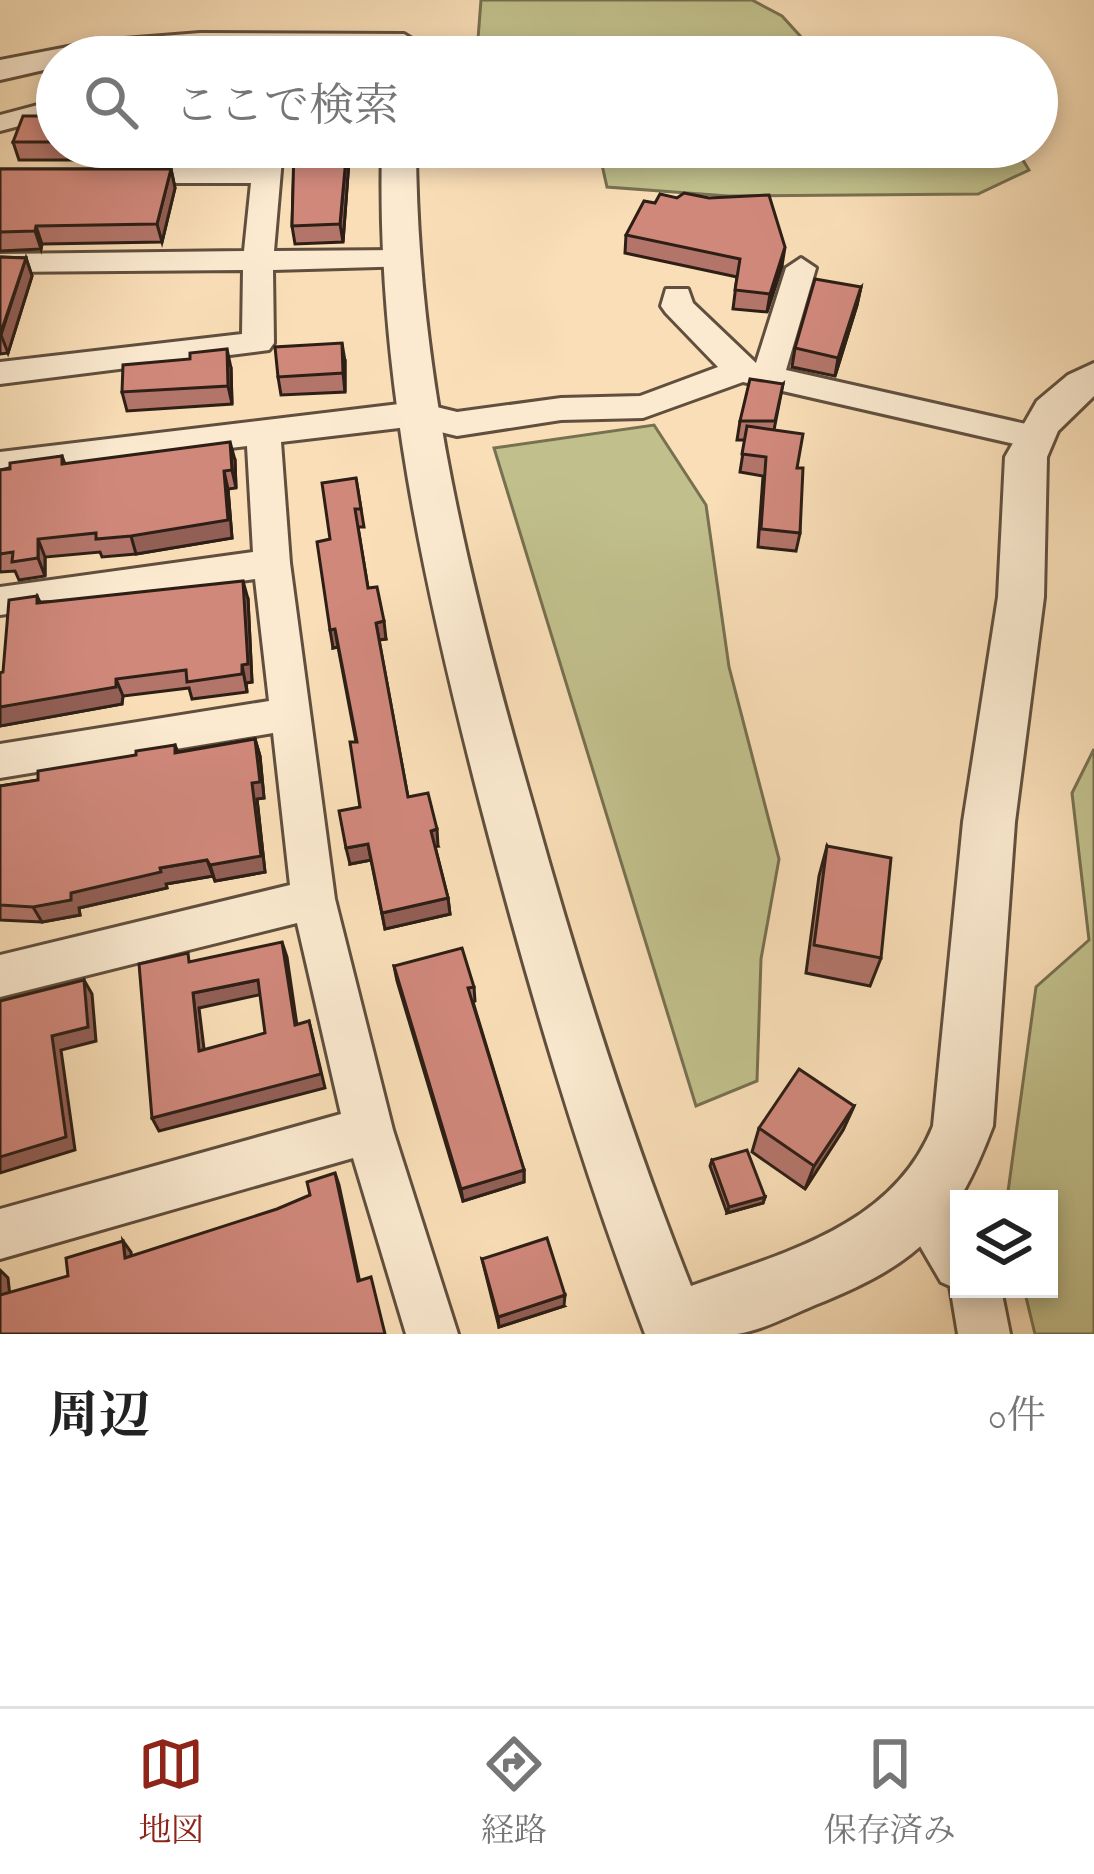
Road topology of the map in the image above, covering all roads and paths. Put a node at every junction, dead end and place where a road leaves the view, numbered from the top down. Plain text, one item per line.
1 (36, 64) edge
2 (0, 70) edge
3 (36, 114) edge
4 (0, 123) edge
5 (165, 168) edge
6 (266, 168) edge
7 (400, 168) edge
8 (88, 174) edge
9 (402, 259) junction
10 (0, 263) edge
11 (258, 264) junction
12 (801, 268) dead end
13 (677, 296) dead end
14 (0, 373) edge
15 (754, 374) junction
16 (1094, 376) edge
17 (416, 414) junction
18 (263, 432) junction
19 (1032, 436) junction
20 (0, 464) edge
21 (272, 563) junction
22 (0, 601) edge
23 (291, 714) junction
24 (0, 760) edge
25 (314, 899) junction
26 (0, 976) edge
27 (369, 1130) junction
28 (921, 1205) junction
29 (0, 1234) edge
30 (950, 1250) edge
31 (977, 1298) edge
32 (665, 1331) edge
33 (432, 1334) edge
34 (984, 1334) edge

1 - 2 street
3 - 4 street
5 - 8 street
6 - 11 street
7 - 9 street
9 - 11 street
9 - 17 street
10 - 11 street
11 - 14 street
12 - 15 street
13 - 15 street
15 - 17 street
15 - 19 street
16 - 19 street
17 - 18 street
17 - 32 street
18 - 20 street
18 - 21 street
19 - 28 street
21 - 22 street
21 - 23 street
23 - 24 street
23 - 25 street
25 - 26 street
25 - 27 street
27 - 29 street
27 - 33 street
28 - 30 street
28 - 32 street
31 - 34 street

